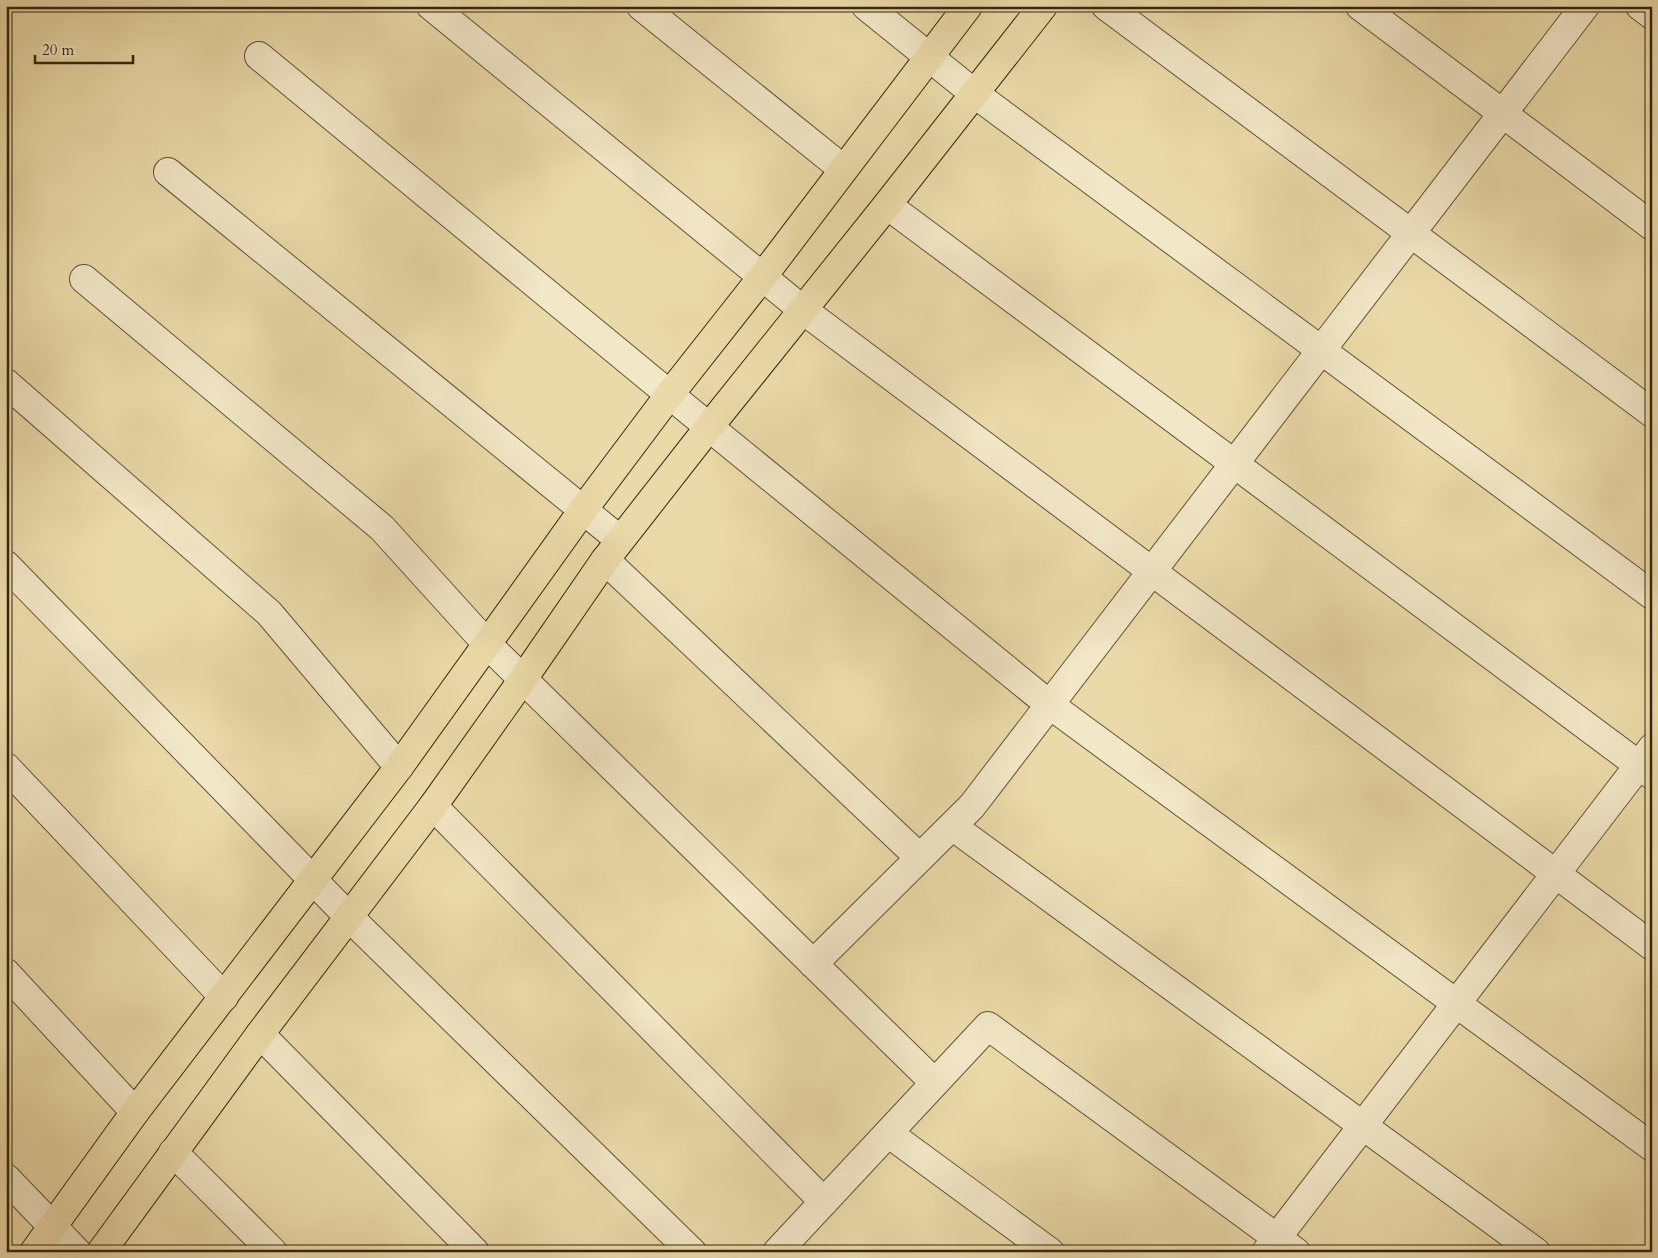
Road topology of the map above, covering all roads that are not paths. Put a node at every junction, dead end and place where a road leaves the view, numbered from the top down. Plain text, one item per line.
1 (431, 6) edge
2 (641, 6) edge
3 (866, 6) edge
4 (968, 6) edge
5 (1043, 6) edge
6 (1106, 6) edge
7 (1360, 6) edge
8 (1585, 6) edge
9 (1640, 6) edge
10 (1652, 15) edge
11 (259, 56) dead end
12 (930, 56) junction
13 (975, 94) junction
14 (1502, 114) junction
15 (843, 169) junction
16 (168, 172) dead end
17 (887, 205) junction
18 (1652, 226) edge
19 (1411, 233) junction
20 (762, 276) junction
21 (84, 279) dead end
22 (803, 310) junction
23 (1321, 350) junction
24 (6, 384) edge
25 (670, 394) junction
26 (1652, 413) edge
27 (709, 427) junction
28 (1234, 464) junction
29 (583, 510) junction
30 (613, 550) junction
31 (6, 565) edge
32 (1152, 571) junction
33 (1652, 595) edge
34 (488, 645) junction
35 (523, 680) junction
36 (1050, 705) junction
37 (1647, 763) edge
38 (6, 767) edge
39 (399, 767) junction
40 (433, 806) junction
41 (952, 826) junction
42 (920, 858) junction
43 (1556, 874) junction
44 (313, 880) junction
45 (350, 917) junction
46 (1652, 946) edge
47 (813, 964) junction
48 (6, 973) edge
49 (224, 997) junction
50 (1456, 1003) junction
51 (260, 1034) junction
52 (934, 1083) junction
53 (135, 1112) junction
54 (1363, 1126) junction
55 (888, 1133) junction
56 (1652, 1147) edge
57 (173, 1152) junction
58 (6, 1178) edge
59 (824, 1202) junction
60 (53, 1227) junction
61 (1280, 1247) edge
62 (789, 1248) edge
63 (34, 1252) edge
64 (77, 1252) edge
65 (101, 1252) edge
66 (273, 1252) edge
67 (475, 1252) edge
68 (692, 1252) edge
69 (1050, 1252) edge
70 (1536, 1252) edge

1 - 20 street
2 - 15 street
3 - 12 street
4 - 12 main road
5 - 13 main road
6 - 19 street
7 - 14 street
8 - 14 street
9 - 10 street
11 - 25 street
12 - 13 street
12 - 15 main road
13 - 17 main road
13 - 23 street
14 - 18 street
14 - 19 street
15 - 20 main road
16 - 29 street
17 - 22 main road
17 - 28 street
19 - 23 street
19 - 26 street
20 - 22 street
20 - 25 main road
21 - 34 street
22 - 27 main road
22 - 32 street
23 - 28 street
23 - 33 street
24 - 39 street
25 - 27 street
25 - 29 main road
27 - 30 main road
27 - 36 street
28 - 32 street
28 - 37 street
29 - 30 street
29 - 34 main road
30 - 35 main road
30 - 42 street
31 - 44 street
32 - 36 street
32 - 43 street
34 - 35 street
34 - 39 main road
35 - 40 main road
35 - 47 street
36 - 41 street
36 - 50 street
37 - 43 street
38 - 49 street
39 - 44 main road
40 - 45 main road
40 - 59 street
41 - 42 street
41 - 54 street
42 - 47 street
43 - 46 street
43 - 50 street
44 - 45 street
44 - 49 main road
45 - 51 main road
45 - 68 street
47 - 52 street
48 - 53 street
49 - 53 main road
50 - 54 street
50 - 56 street
51 - 57 main road
51 - 67 street
52 - 55 street
52 - 61 street
53 - 60 main road
54 - 61 street
54 - 70 street
55 - 59 street
55 - 69 street
57 - 65 main road
57 - 66 street
58 - 60 street
59 - 62 street
60 - 63 main road
60 - 64 street

